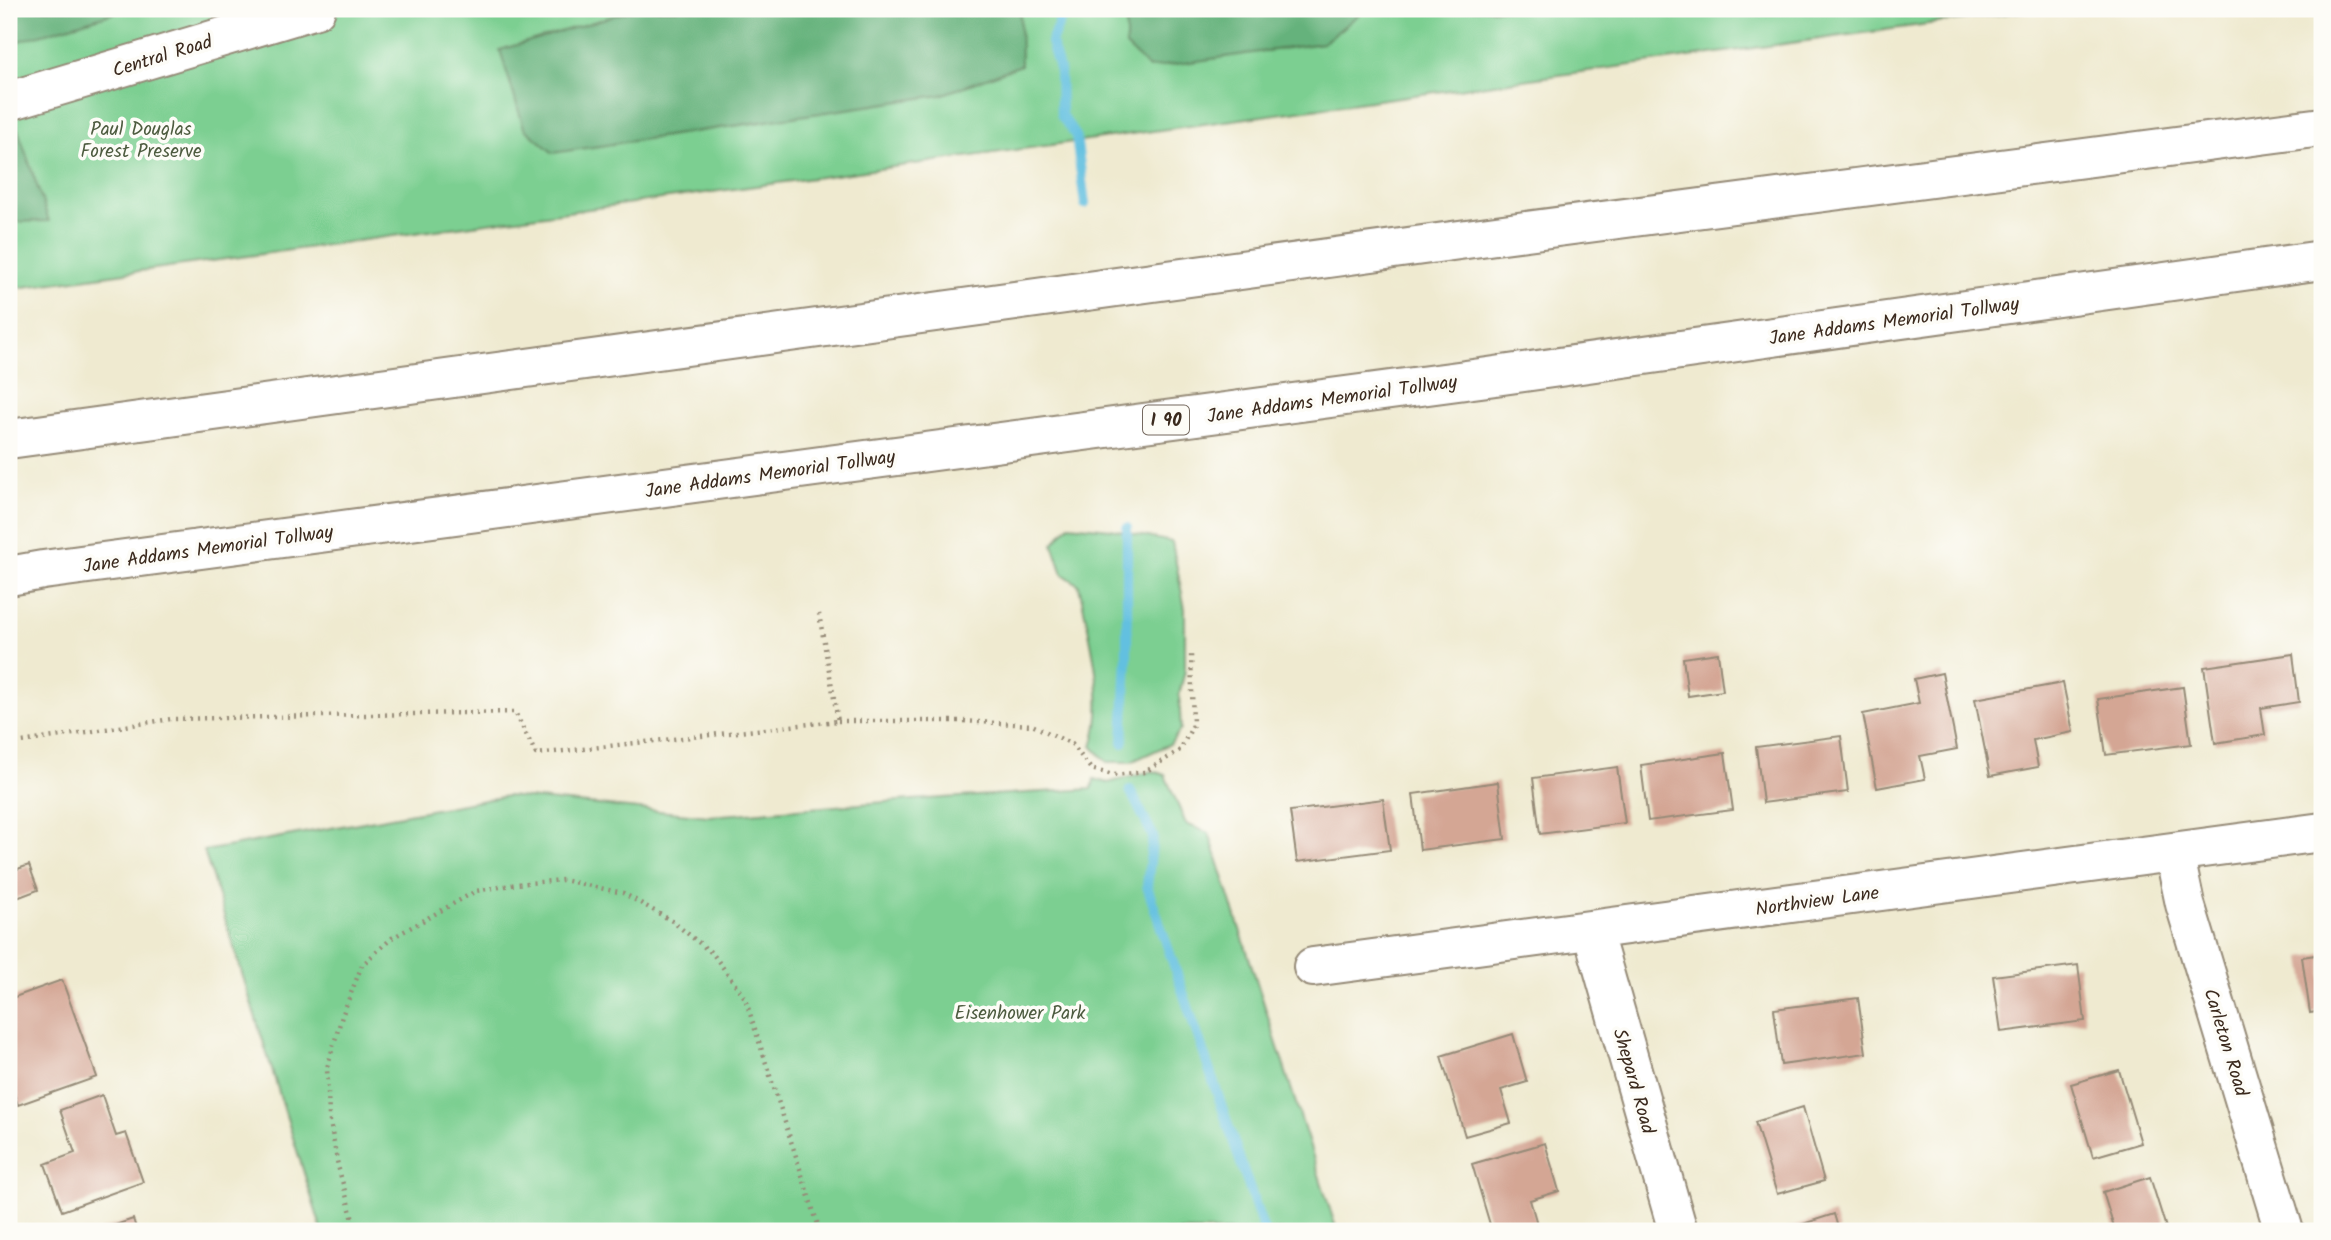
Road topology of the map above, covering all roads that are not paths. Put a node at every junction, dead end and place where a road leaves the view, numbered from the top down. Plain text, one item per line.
1 (316, 9) edge
2 (9, 102) edge
3 (2322, 127) edge
4 (2322, 260) edge
5 (9, 439) edge
6 (9, 576) edge
7 (2322, 832) edge
8 (2174, 852) junction
9 (1592, 930) junction
10 (1312, 967) dead end
11 (1678, 1231) edge
12 (2284, 1231) edge

1 - 2 main road, Central Road
3 - 5 main road
4 - 6 main road, Jane Addams Memorial Tollway / I 90
7 - 8 main road, Northview Lane
8 - 9 main road, Northview Lane
8 - 12 main road, Carleton Road
9 - 10 main road, Northview Lane
9 - 11 main road, Shepard Road

